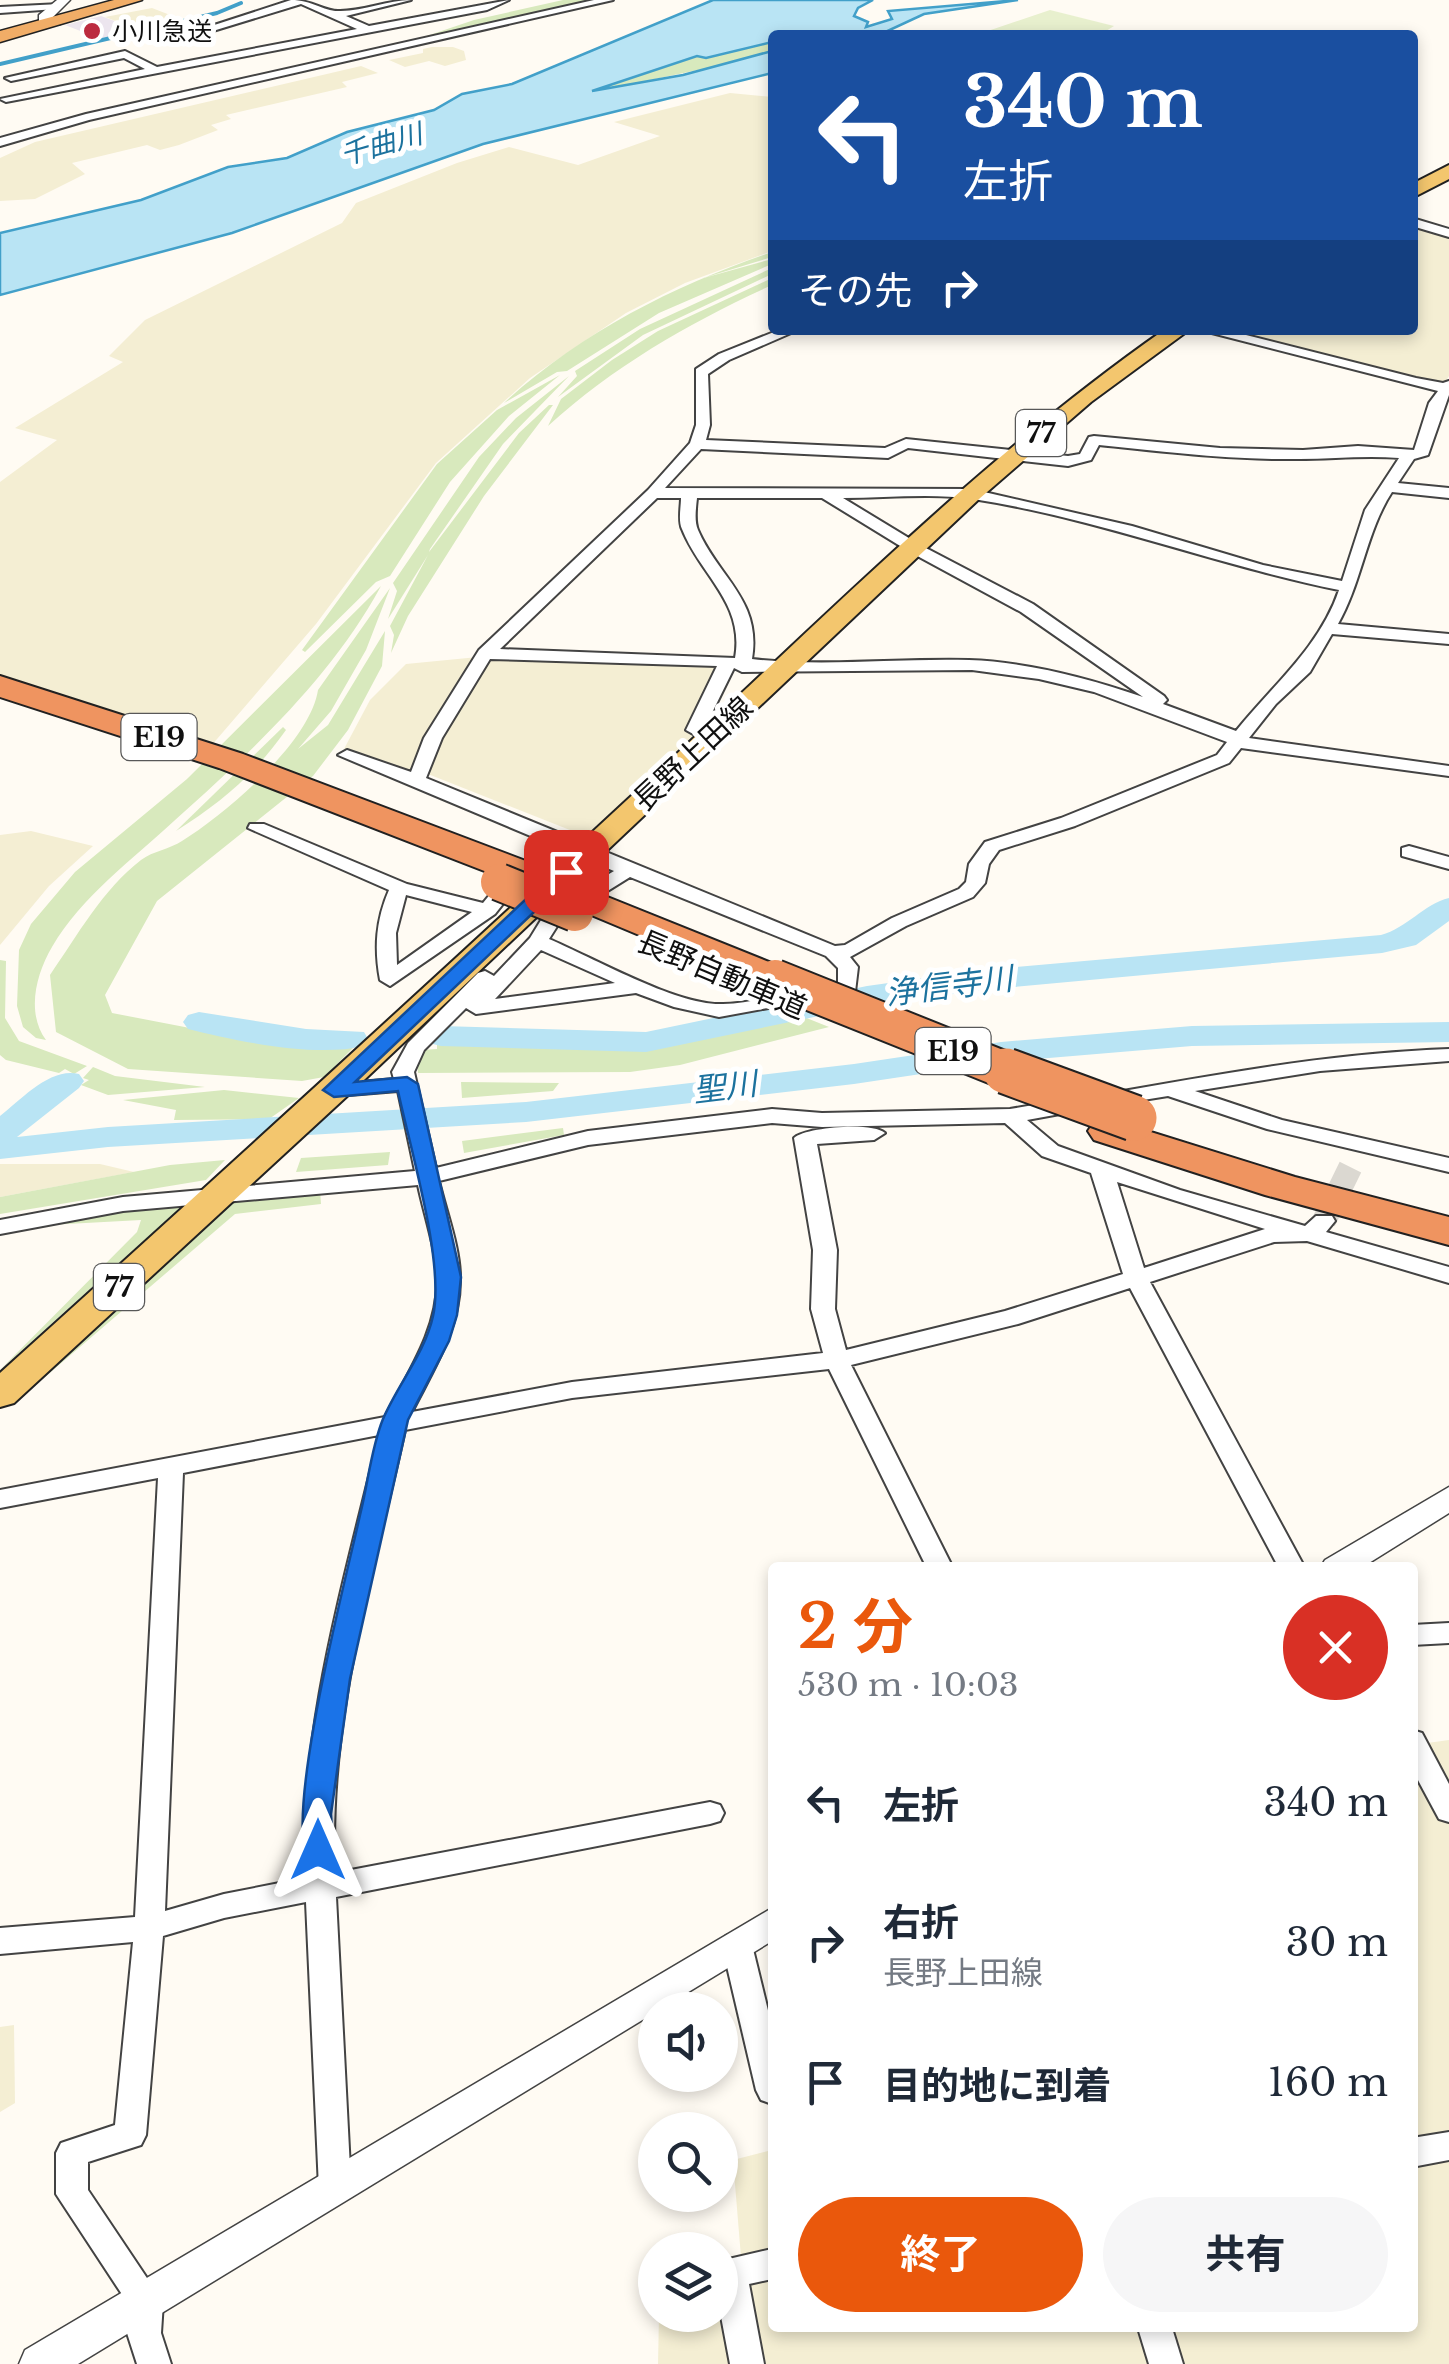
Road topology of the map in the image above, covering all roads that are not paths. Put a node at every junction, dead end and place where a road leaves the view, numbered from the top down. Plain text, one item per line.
1 (98, 0) edge
2 (112, 0) edge
3 (133, 0) edge
4 (258, 0) edge
5 (406, 0) edge
6 (504, 0) edge
7 (608, 0) edge
8 (380, 2) edge
9 (281, 7) junction
10 (0, 10) edge
11 (469, 10) junction
12 (60, 11) edge
13 (262, 14) junction
14 (336, 15) junction
15 (279, 22) dead end
16 (217, 27) junction
17 (366, 30) junction
18 (296, 31) dead end
19 (0, 34) edge
20 (231, 35) dead end
21 (314, 40) junction
22 (253, 48) junction
23 (397, 48) junction
24 (210, 60) junction
25 (0, 68) edge
26 (56, 69) junction
27 (155, 70) junction
28 (11, 78) junction
29 (170, 79) junction
30 (82, 84) junction
31 (31, 94) junction
32 (6, 99) dead end
33 (49, 107) junction
34 (2, 141) edge
35 (1449, 171) edge
36 (1418, 189) edge
37 (1418, 224) edge
38 (1449, 232) edge
39 (779, 335) edge
40 (1171, 335) edge
41 (1233, 335) edge
42 (1448, 387) edge
43 (1432, 424) junction
44 (1449, 424) edge
45 (698, 444) junction
46 (1017, 455) junction
47 (1408, 456) junction
48 (1390, 486) junction
49 (653, 493) junction
50 (1449, 493) edge
51 (689, 494) junction
52 (972, 494) junction
53 (828, 496) junction
54 (916, 549) junction
55 (1348, 587) junction
56 (1327, 628) junction
57 (1449, 639) edge
58 (485, 654) junction
59 (734, 665) junction
60 (784, 668) junction
61 (0, 686) edge
62 (0, 701) edge
63 (1178, 713) junction
64 (716, 734) junction
65 (1240, 742) junction
66 (347, 755) dead end
67 (1447, 769) edge
68 (417, 779) junction
69 (309, 798) junction
70 (256, 828) dead end
71 (577, 848) junction
72 (1409, 852) dead end
73 (1449, 863) edge
74 (630, 869) junction
75 (400, 888) junction
76 (502, 888) junction
77 (562, 921) junction
78 (833, 952) junction
79 (642, 986) junction
80 (1449, 1055) edge
81 (409, 1089) junction
82 (1172, 1089) junction
83 (323, 1095) junction
84 (1010, 1116) junction
85 (952, 1117) junction
86 (1115, 1139) junction
87 (1449, 1165) edge
88 (426, 1172) junction
89 (226, 1189) junction
90 (1449, 1210) edge
91 (0, 1227) edge
92 (1317, 1227) junction
93 (1449, 1231) edge
94 (1449, 1275) edge
95 (1136, 1276) junction
96 (837, 1360) junction
97 (0, 1394) edge
98 (395, 1420) junction
99 (171, 1465) junction
100 (1449, 1498) edge
101 (0, 1501) edge
102 (937, 1562) edge
103 (1289, 1562) edge
104 (1346, 1562) edge
105 (1449, 1633) edge
106 (1418, 1634) edge
107 (1418, 1752) edge
108 (1449, 1811) edge
109 (710, 1813) dead end
110 (320, 1887) junction
111 (768, 1925) edge
112 (149, 1928) junction
113 (0, 1940) edge
114 (737, 1944) junction
115 (768, 2073) edge
116 (1449, 2146) edge
117 (1418, 2152) edge
118 (335, 2188) junction
119 (768, 2265) edge
120 (146, 2302) junction
121 (1156, 2332) edge
122 (40, 2364) edge
123 (154, 2364) edge
124 (747, 2364) edge
125 (1166, 2364) edge

1 - 12 highway
2 - 12 highway
3 - 12 highway
4 - 9 street
5 - 8 street
6 - 11 street
7 - 23 street
8 - 14 street
9 - 13 street
9 - 14 street
10 - 12 street
11 - 17 street
11 - 23 street
12 - 19 highway
13 - 15 street
13 - 16 street
14 - 17 street
16 - 20 street
16 - 24 street
17 - 21 street
18 - 21 street
21 - 22 street
22 - 24 street
22 - 29 street
23 - 34 street
24 - 27 street
25 - 28 street
26 - 27 street
26 - 28 street
26 - 30 street
27 - 29 street
27 - 30 street
28 - 31 street
29 - 33 street
30 - 31 street
31 - 32 street
31 - 33 street
33 - 34 street
35 - 36 main road
37 - 38 street
39 - 45 street
40 - 46 main road, 長野上田線 / 77
41 - 42 street
42 - 43 street
43 - 44 street
43 - 47 street
45 - 46 street
45 - 49 street
46 - 47 street
46 - 52 main road, 長野上田線 / 77
47 - 48 street
48 - 50 street
48 - 55 street
49 - 51 street
49 - 58 street
51 - 53 street
51 - 59 street
52 - 53 street
52 - 54 main road, 長野上田線 / 77
52 - 55 street
53 - 54 street
54 - 60 main road, 長野上田線 / 77
54 - 63 street
55 - 56 street
56 - 57 street
56 - 65 street
58 - 59 street
58 - 68 street
59 - 60 street
59 - 64 street
60 - 63 street
60 - 64 main road, 長野上田線 / 77
61 - 69 highway, 長野自動車道 / E19
62 - 69 highway, 長野自動車道 / E19
63 - 65 street
64 - 71 main road, 長野上田線 / 77
65 - 67 street
65 - 78 street
66 - 68 street
68 - 71 street
69 - 76 highway, 長野自動車道 / E19
70 - 75 street
71 - 74 street
71 - 76 street
71 - 83 main road, 長野上田線 / 77
72 - 73 street
74 - 77 street
74 - 78 street
75 - 76 street
75 - 76 street
76 - 77 highway, 長野自動車道 / E19, bridge
77 - 79 street
77 - 79 street
77 - 81 street
77 - 86 highway, 長野自動車道 / E19
78 - 79 street
80 - 82 street
81 - 83 street
81 - 88 street
82 - 84 street
82 - 87 street
83 - 89 main road, 長野上田線 / 77
84 - 85 street
84 - 86 street
85 - 88 street
85 - 96 street
86 - 90 highway, 長野自動車道 / E19
86 - 92 street
86 - 93 highway, 長野自動車道 / E19
86 - 95 street
88 - 89 street
88 - 98 street
89 - 91 street
89 - 97 main road, 長野上田線 / 77
92 - 94 street
92 - 95 street
95 - 96 street
95 - 103 street
96 - 98 street
96 - 102 street
98 - 99 street
98 - 110 street
99 - 101 street
99 - 112 street
100 - 104 street
105 - 106 street
107 - 108 street
109 - 110 street
110 - 112 street
110 - 118 street
111 - 114 street
112 - 113 street
112 - 120 street
114 - 115 street
114 - 118 street
116 - 117 street
118 - 120 street
119 - 124 street
120 - 122 street
120 - 123 street
121 - 125 street

